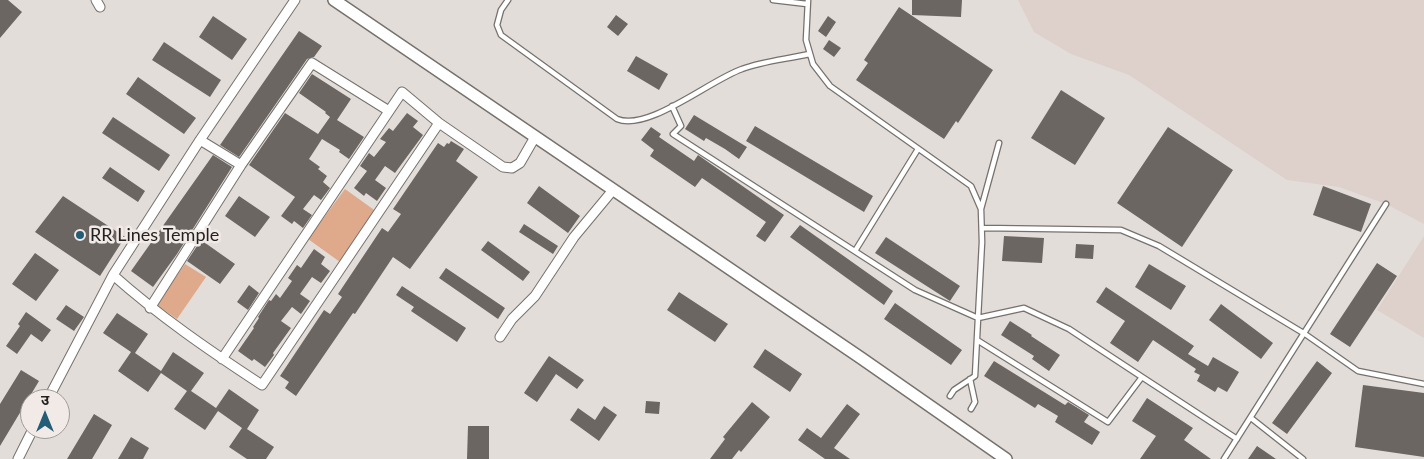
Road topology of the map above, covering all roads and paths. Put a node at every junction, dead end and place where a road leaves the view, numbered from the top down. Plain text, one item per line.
1 (296, 0) edge
2 (334, 0) edge
3 (508, 0) edge
4 (773, 0) edge
5 (808, 2) edge
6 (810, 54) junction
7 (672, 106) junction
8 (389, 111) junction
9 (439, 123) junction
10 (536, 137) junction
11 (200, 140) junction
12 (998, 142) dead end
13 (918, 149) junction
14 (241, 165) junction
15 (613, 190) junction
16 (1386, 204) dead end
17 (981, 209) junction
18 (982, 228) junction
19 (855, 251) junction
20 (112, 275) junction
21 (150, 308) junction
22 (978, 318) junction
23 (1305, 334) junction
24 (500, 337) dead end
25 (977, 340) junction
26 (222, 359) junction
27 (1142, 378) junction
28 (970, 379) junction
29 (1424, 384) edge
30 (53, 389) edge
31 (950, 396) dead end
32 (971, 409) dead end
33 (1251, 418) junction
34 (28, 439) edge
35 (1237, 439) junction
36 (18, 459) edge
37 (1006, 459) edge
38 (1224, 459) edge
39 (1303, 459) edge

1 - 11 street
2 - 10 street
3 - 7 lane
4 - 5 lane
5 - 6 lane
6 - 7 lane
6 - 13 lane
7 - 19 lane
8 - 9 street
8 - 14 street
8 - 26 street
9 - 10 street
9 - 26 street
10 - 15 street
11 - 14 street
11 - 20 street
12 - 17 lane
13 - 17 lane
13 - 19 lane
14 - 21 street
15 - 24 street
15 - 37 street
16 - 23 lane
17 - 18 lane
18 - 22 lane
18 - 23 lane
19 - 22 lane
20 - 21 street
20 - 30 street
21 - 26 street
22 - 25 lane
22 - 27 lane
23 - 29 lane
23 - 33 lane
25 - 27 lane
25 - 28 lane
27 - 35 lane
28 - 31 lane
28 - 32 lane
33 - 35 lane
33 - 39 lane
34 - 36 street
35 - 38 lane

